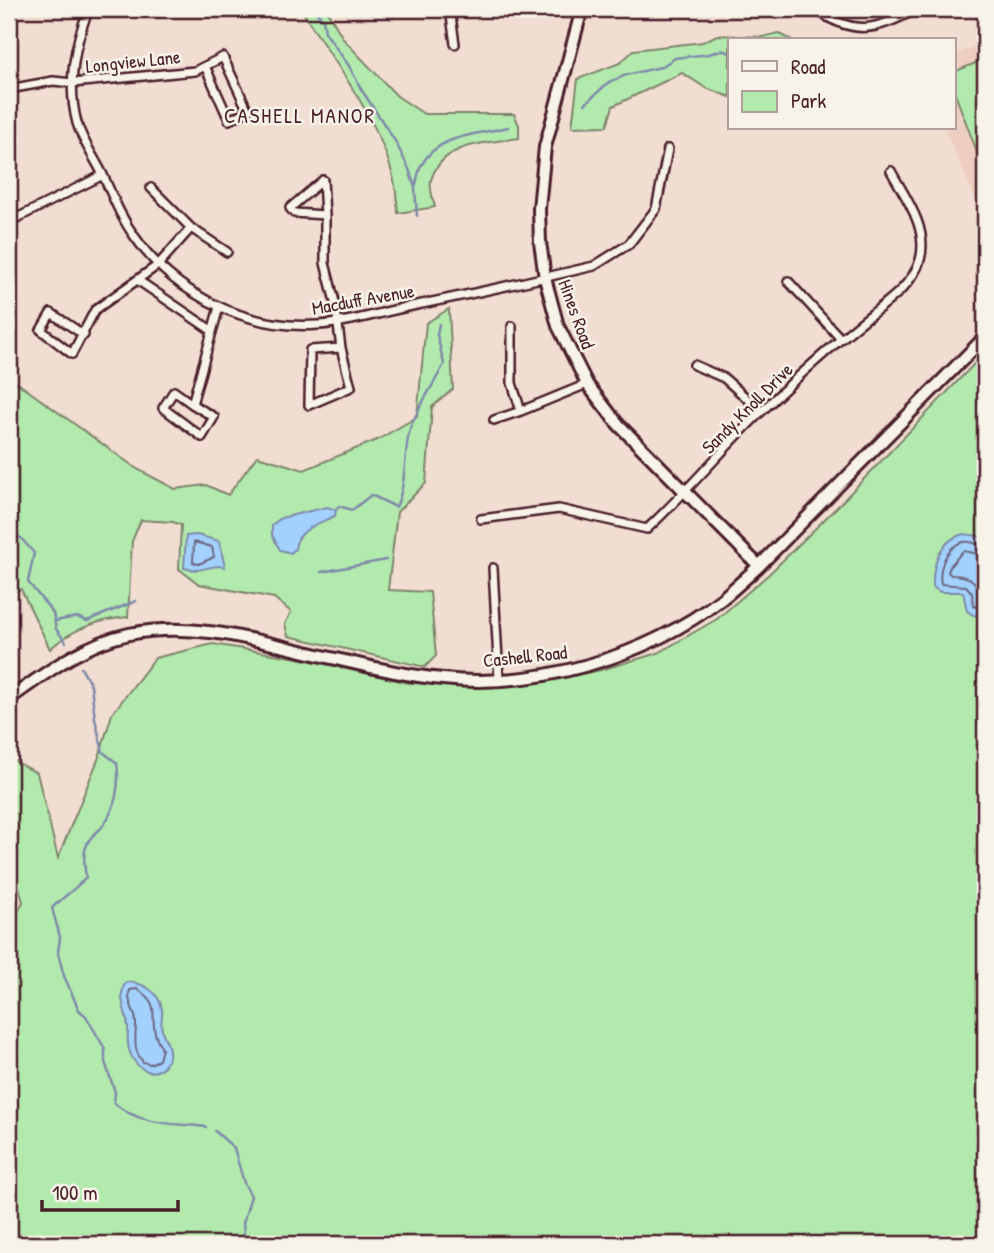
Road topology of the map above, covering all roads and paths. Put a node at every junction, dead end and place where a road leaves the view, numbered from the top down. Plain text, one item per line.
1 (89, 9) edge
2 (450, 9) edge
3 (582, 9) edge
4 (815, 9) edge
5 (916, 9) edge
6 (455, 44) dead end
7 (205, 66) junction
8 (72, 83) junction
9 (9, 89) edge
10 (668, 149) dead end
11 (891, 171) dead end
12 (103, 176) junction
13 (151, 188) dead end
14 (325, 215) junction
15 (9, 222) edge
16 (191, 228) junction
17 (227, 252) dead end
18 (158, 265) junction
19 (545, 278) junction
20 (139, 281) junction
21 (789, 281) dead end
22 (219, 307) junction
23 (338, 323) junction
24 (512, 326) dead end
25 (211, 330) junction
26 (83, 335) junction
27 (985, 337) edge
28 (841, 339) junction
29 (341, 348) junction
30 (694, 365) dead end
31 (587, 384) junction
32 (192, 404) junction
33 (522, 411) junction
34 (761, 411) junction
35 (494, 420) dead end
36 (685, 493) junction
37 (481, 519) dead end
38 (759, 566) junction
39 (493, 568) dead end
40 (499, 679) junction
41 (9, 699) edge

1 - 8 street, Macduff Avenue
2 - 6 street
3 - 19 street, Hines Road
4 - 5 street
7 - 7 street, Longview Lane
7 - 8 street, Longview Lane
8 - 9 street, Longview Lane
8 - 12 street, Macduff Avenue
10 - 19 street, Macduff Avenue
11 - 28 street, Sandy Knoll Drive
12 - 15 street
12 - 18 street, Macduff Avenue
13 - 16 street
14 - 14 street
14 - 23 street
16 - 17 street
16 - 18 street
18 - 20 street
18 - 22 street, Macduff Avenue
19 - 23 street, Macduff Avenue
19 - 31 street, Hines Road
20 - 25 street
20 - 26 street
21 - 28 street
22 - 23 street, Macduff Avenue
22 - 25 street
23 - 29 street
24 - 33 street
25 - 32 street
26 - 26 street
27 - 38 street, Cashell Road
28 - 34 street, Sandy Knoll Drive
29 - 29 street
30 - 34 street
31 - 33 street
31 - 36 street, Hines Road
32 - 32 street
33 - 35 street
34 - 36 street, Sandy Knoll Drive
36 - 37 street, Sandy Knoll Drive
36 - 38 street, Hines Road
38 - 40 street, Cashell Road
39 - 40 street
40 - 41 street, Cashell Road

